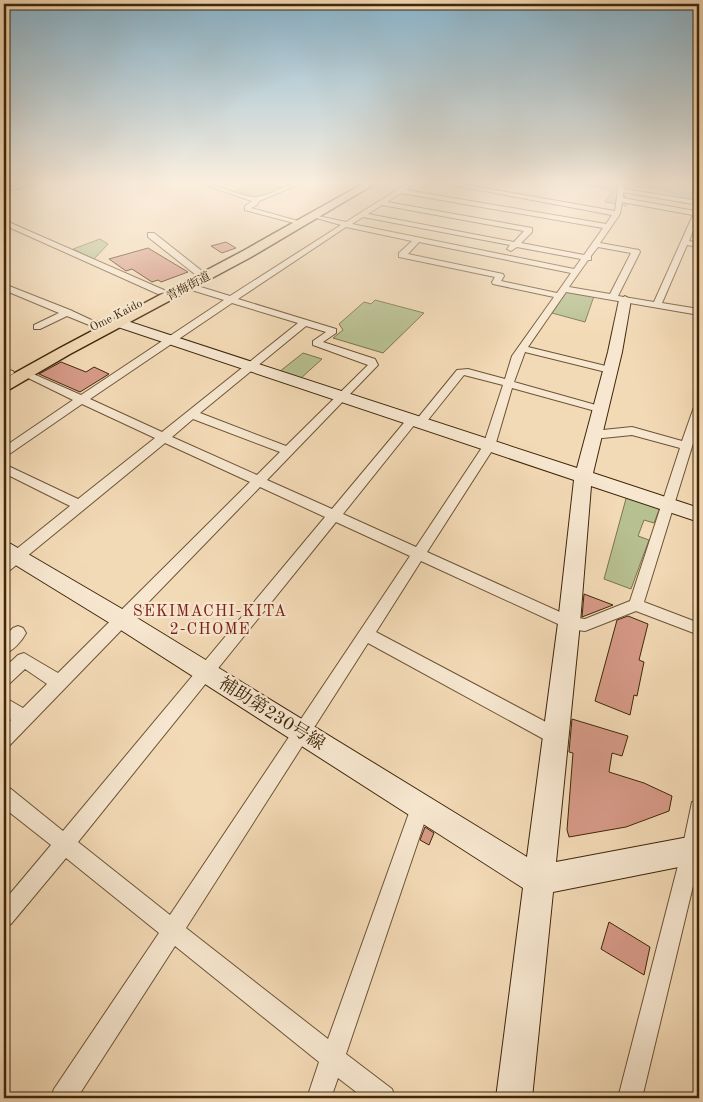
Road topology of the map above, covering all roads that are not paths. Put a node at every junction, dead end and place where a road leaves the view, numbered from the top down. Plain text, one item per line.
1 (32, 234) edge
2 (269, 234) edge
3 (282, 234) edge
4 (330, 234) edge
5 (376, 234) edge
6 (445, 234) edge
7 (466, 234) edge
8 (525, 234) edge
9 (603, 234) edge
10 (688, 234) edge
11 (151, 235) dead end
12 (417, 240) junction
13 (684, 242) junction
14 (435, 244) junction
15 (516, 244) junction
16 (596, 244) junction
17 (699, 245) edge
18 (504, 258) junction
19 (588, 258) junction
20 (576, 272) junction
21 (198, 273) junction
22 (188, 286) junction
23 (4, 287) edge
24 (161, 292) junction
25 (562, 292) junction
26 (230, 299) junction
27 (618, 299) junction
28 (657, 305) junction
29 (699, 311) edge
30 (67, 312) junction
31 (305, 322) junction
32 (119, 323) junction
33 (97, 325) junction
34 (37, 326) dead end
35 (170, 340) junction
36 (522, 348) junction
37 (250, 366) junction
38 (610, 370) junction
39 (24, 374) junction
40 (5, 377) edge
41 (508, 384) junction
42 (342, 397) junction
43 (80, 401) junction
44 (699, 407) edge
45 (599, 409) junction
46 (192, 414) junction
47 (416, 422) junction
48 (695, 434) edge
49 (593, 435) junction
50 (163, 437) junction
51 (489, 446) junction
52 (686, 446) junction
53 (288, 451) junction
54 (4, 452) edge
55 (4, 468) edge
56 (584, 477) junction
57 (258, 481) junction
58 (79, 505) junction
59 (668, 505) junction
60 (699, 515) edge
61 (333, 516) junction
62 (418, 555) junction
63 (8, 557) edge
64 (636, 605) junction
65 (121, 619) junction
66 (569, 624) junction
67 (699, 629) edge
68 (18, 633) dead end
69 (365, 634) junction
70 (4, 647) edge
71 (206, 673) junction
72 (4, 676) edge
73 (59, 683) junction
74 (4, 705) edge
75 (24, 719) junction
76 (301, 732) junction
77 (555, 736) junction
78 (4, 739) edge
79 (4, 796) edge
80 (421, 806) junction
81 (699, 809) edge
82 (64, 844) junction
83 (695, 850) edge
84 (538, 880) junction
85 (4, 917) edge
86 (172, 928) junction
87 (332, 1058) junction
88 (63, 1098) edge
89 (318, 1098) edge
90 (384, 1098) edge
91 (514, 1098) edge
92 (630, 1098) edge

1 - 24 street
2 - 21 main road, Ome Kaido
3 - 22 main road, 青梅街道
4 - 26 street
5 - 12 street
6 - 14 street
7 - 15 street
8 - 15 street
9 - 16 street
10 - 13 street
11 - 21 street
12 - 14 street
12 - 25 street
13 - 17 street
13 - 28 street
14 - 18 street
15 - 18 street
15 - 19 street
16 - 19 street
16 - 27 street
18 - 20 street
19 - 20 street
20 - 25 street
21 - 24 main road, Ome Kaido
22 - 26 street
22 - 32 main road, 青梅街道
23 - 30 street
24 - 33 main road, Ome Kaido
25 - 27 street
25 - 36 street
26 - 31 street
26 - 35 street
27 - 28 street
27 - 38 street
28 - 29 street
30 - 33 street
30 - 34 street
31 - 37 street
31 - 42 street
32 - 33 street
32 - 35 street
32 - 39 main road, 青梅街道
33 - 40 main road, Ome Kaido
35 - 37 street
35 - 43 street
36 - 38 street
36 - 41 street
37 - 42 street
37 - 46 street
38 - 45 street
39 - 40 main road, 青梅街道
39 - 43 street
41 - 45 street
41 - 47 street
41 - 51 street
42 - 47 street
42 - 53 street
43 - 50 street
43 - 54 street
44 - 48 street
45 - 49 street
46 - 50 street
46 - 53 street
47 - 51 street
47 - 61 street
48 - 52 street
49 - 52 street
49 - 56 street
50 - 57 street
50 - 58 street
51 - 56 street
51 - 62 street
52 - 59 street
53 - 57 street
55 - 58 street
56 - 59 street
56 - 66 street
57 - 61 street
57 - 65 street
58 - 63 street
59 - 60 street
59 - 64 street
61 - 62 street
61 - 71 street
62 - 66 street
62 - 69 street
63 - 65 street, 補助第230号線
64 - 66 street
64 - 67 street
65 - 71 street, 補助第230号線
65 - 73 street
66 - 77 street
68 - 70 street
69 - 76 street
69 - 77 street
71 - 76 street, 補助第230号線
71 - 82 street
72 - 73 street
73 - 75 street
74 - 75 street
75 - 78 street
76 - 80 street, 補助第230号線
76 - 86 street
77 - 84 street
79 - 82 street
80 - 84 street, 補助第230号線
80 - 87 street
81 - 83 street
82 - 85 street
82 - 86 street
83 - 84 street
83 - 92 street
84 - 91 street
86 - 87 street
86 - 88 street
87 - 89 street
87 - 90 street

